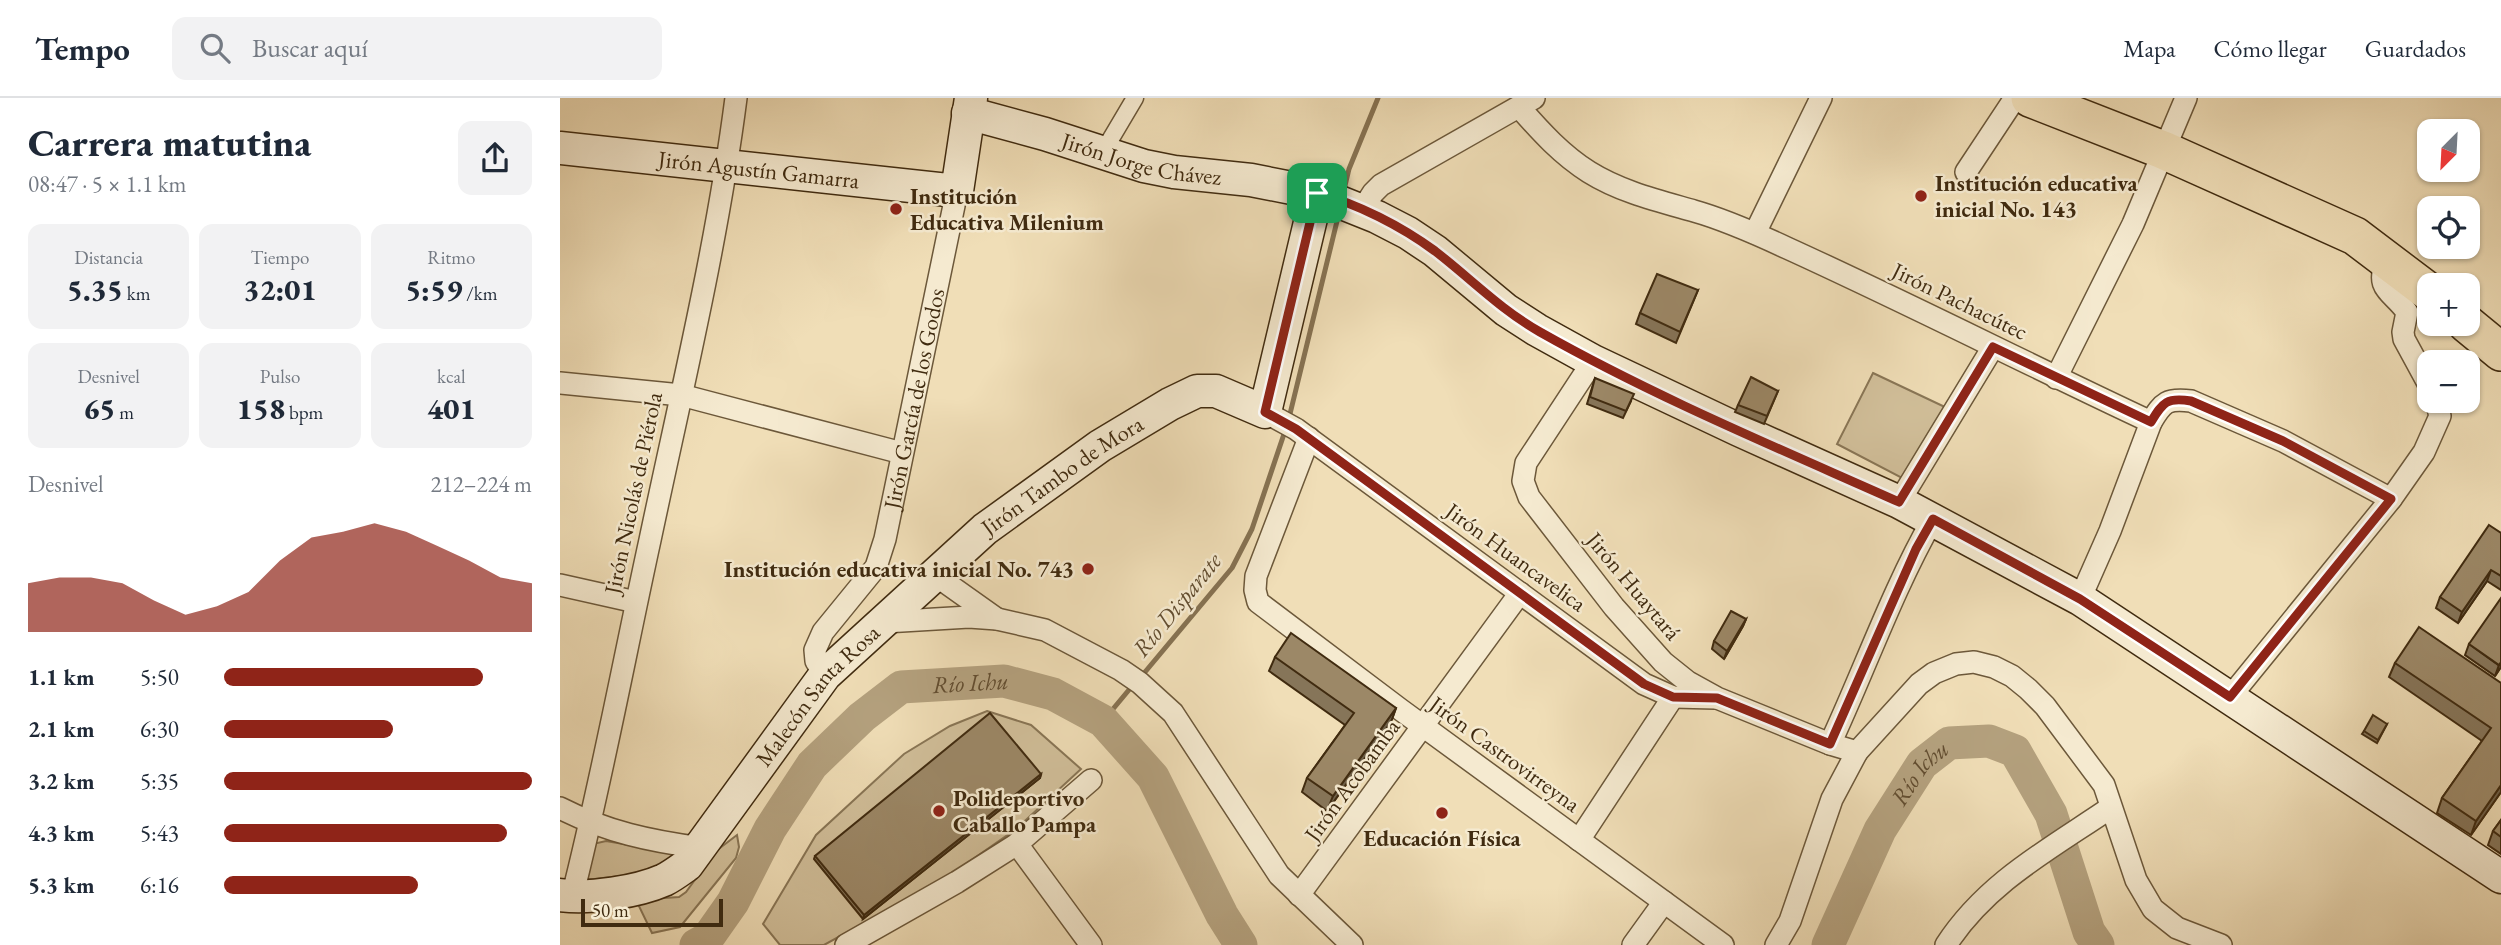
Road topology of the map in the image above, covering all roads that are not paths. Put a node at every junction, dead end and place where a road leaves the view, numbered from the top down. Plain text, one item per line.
1 (736, 98) edge
2 (1135, 98) edge
3 (1821, 98) edge
4 (2015, 98) edge
5 (2030, 98) edge
6 (2186, 98) edge
7 (1521, 101) edge
8 (970, 106) edge
9 (560, 148) edge
10 (2163, 150) junction
11 (1103, 152) junction
12 (727, 166) junction
13 (1966, 172) dead end
14 (957, 191) junction
15 (1340, 201) junction
16 (1755, 233) junction
17 (2387, 261) junction
18 (2417, 283) edge
19 (2480, 335) edge
20 (1993, 347) junction
21 (2501, 352) edge
22 (1594, 361) junction
23 (2417, 363) edge
24 (2056, 378) junction
25 (560, 383) edge
26 (681, 395) junction
27 (2440, 413) edge
28 (2151, 422) junction
29 (1288, 425) junction
30 (902, 453) junction
31 (2391, 499) junction
32 (1899, 502) junction
33 (1933, 519) junction
34 (936, 575) junction
35 (560, 585) edge
36 (1520, 593) junction
37 (2080, 599) junction
38 (636, 602) junction
39 (997, 619) junction
40 (885, 622) junction
41 (825, 675) junction
42 (1673, 697) junction
43 (2230, 697) junction
44 (1717, 698) junction
45 (1424, 727) junction
46 (1830, 744) junction
47 (1857, 752) junction
48 (1091, 780) dead end
49 (560, 808) edge
50 (2105, 812) junction
51 (591, 823) junction
52 (1579, 840) junction
53 (1017, 844) junction
54 (702, 848) junction
55 (2501, 877) edge
56 (1299, 895) junction
57 (566, 896) edge
58 (1664, 902) junction
59 (846, 945) edge
60 (1091, 945) edge
61 (1352, 945) edge
62 (1633, 945) edge
63 (1723, 945) edge
64 (1776, 945) edge
65 (1946, 945) edge
66 (2221, 945) edge

1 - 12 street, Jirón Nicolás de Piérola
2 - 11 street
3 - 16 street
4 - 13 street
5 - 10 highway
6 - 10 street
7 - 15 street
7 - 16 street, Jirón Pachacútec
8 - 11 main road, Jirón Jorge Chávez
8 - 14 main road, Jirón García de los Godos
9 - 12 main road, Jirón Agustín Gamarra
10 - 17 highway
10 - 24 street
11 - 15 main road, Jirón Jorge Chávez
12 - 14 main road, Jirón Agustín Gamarra
12 - 26 street, Jirón Nicolás de Piérola
14 - 30 street, Jirón García de los Godos
15 - 22 main road, Jirón Jorge Chávez
15 - 29 main road
16 - 20 street, Jirón Pachacútec
17 - 18 highway
17 - 23 street
19 - 21 highway
20 - 24 street, Jirón Pachacútec
20 - 32 street
22 - 32 main road, Jirón Jorge Chávez
22 - 44 street, Jirón Huaytará
24 - 28 street, Jirón Pachacútec
25 - 26 street
26 - 30 street
26 - 38 street, Jirón Nicolás de Piérola
27 - 31 street
28 - 31 street
28 - 37 street
29 - 34 main road, Jirón Tambo de Mora
29 - 36 street, Jirón Huancavelica
29 - 45 street, Jirón Castrovirreyna
30 - 41 street, Jirón García de los Godos
31 - 43 street
32 - 33 main road, Jirón Jorge Chávez
33 - 37 main road, Jirón Jorge Chávez
33 - 46 street
34 - 39 street
34 - 40 main road, Jirón Tambo de Mora
35 - 38 street
36 - 42 street, Jirón Huancavelica
36 - 45 street, Jirón Acobamba
37 - 43 main road, Jirón Jorge Chávez
38 - 51 street, Jirón Nicolás de Piérola
39 - 40 street, Malecón Santa Rosa
39 - 56 street, Malecón Santa Rosa
40 - 41 main road, Malecón Santa Rosa
41 - 54 main road, Malecón Santa Rosa
42 - 44 street, Jirón Huancavelica
42 - 52 street
43 - 55 main road, Jirón Jorge Chávez
44 - 46 street, Jirón Huaytará
45 - 52 street, Jirón Castrovirreyna
45 - 56 street, Jirón Acobamba
46 - 47 street, Jirón Huaytará
47 - 50 street
47 - 64 street
48 - 53 street
49 - 51 street
50 - 65 street
50 - 66 street
51 - 54 street
51 - 57 street, Jirón Nicolás de Piérola
52 - 58 street, Jirón Castrovirreyna
53 - 59 street
53 - 60 street
54 - 57 main road, Malecón Santa Rosa
56 - 61 street
58 - 62 street
58 - 63 street, Jirón Castrovirreyna

